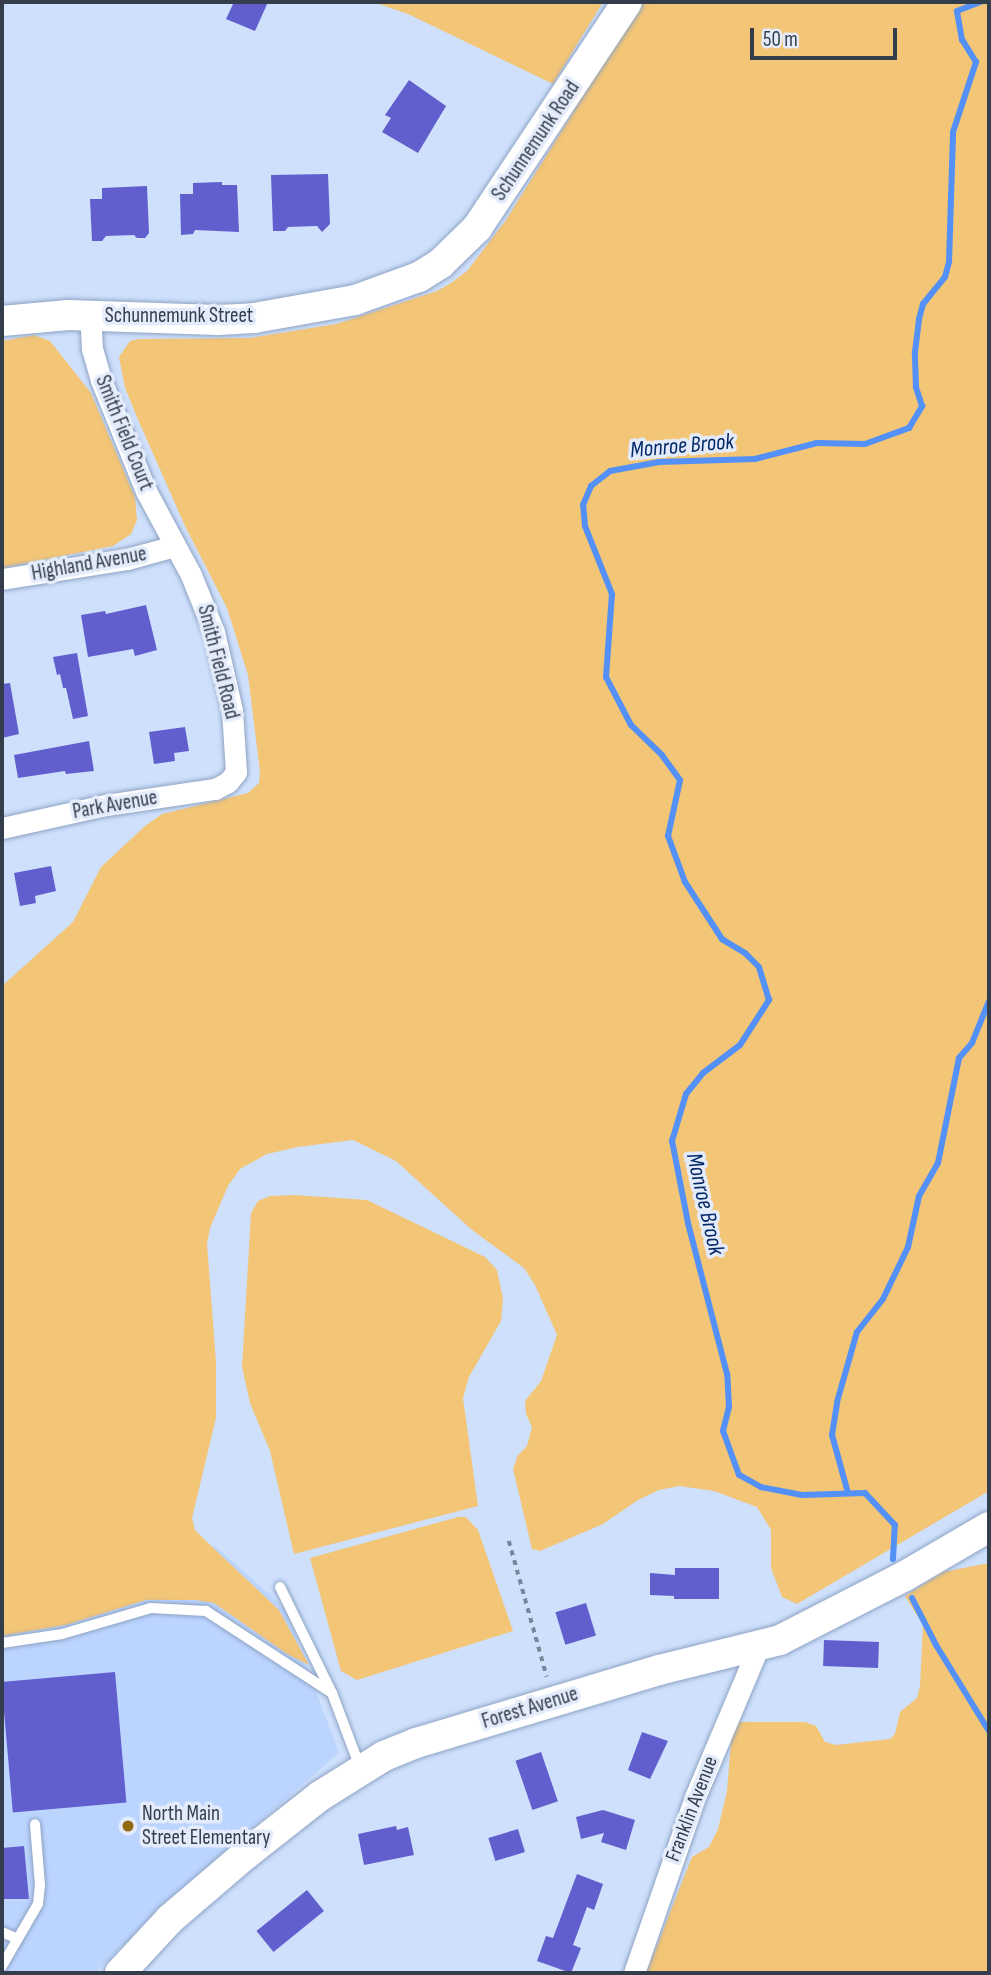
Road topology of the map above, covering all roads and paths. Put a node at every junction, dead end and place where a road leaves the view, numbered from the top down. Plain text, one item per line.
1 (627, 2) edge
2 (432, 269) joint
3 (90, 316) junction
4 (2, 321) edge
5 (175, 546) junction
6 (2, 579) edge
7 (228, 782) joint
8 (2, 828) edge
9 (989, 1527) edge
10 (509, 1541) dead end
11 (280, 1587) dead end
12 (2, 1643) edge
13 (758, 1648) junction
14 (332, 1693) junction
15 (554, 1701) junction
16 (361, 1770) junction
17 (35, 1824) dead end
18 (2, 1932) edge
19 (18, 1939) junction
20 (2, 1966) edge
21 (120, 1973) edge
22 (634, 1973) edge

1 - 2 street, Schunnemunk Road
2 - 3 street, Schunnemunk Street
3 - 4 street, Schunnemunk Street
3 - 5 street, Smith Field Court
5 - 6 street, Highland Avenue
5 - 7 street, Smith Field Road
7 - 8 street, Park Avenue
9 - 13 street, Forest Avenue
10 - 15 path
11 - 14 lane
12 - 14 lane
13 - 15 street, Forest Avenue
13 - 22 street, Franklin Avenue
14 - 16 lane
15 - 16 street, Forest Avenue
16 - 21 street, Forest Avenue
17 - 19 lane
18 - 19 lane
19 - 20 lane

